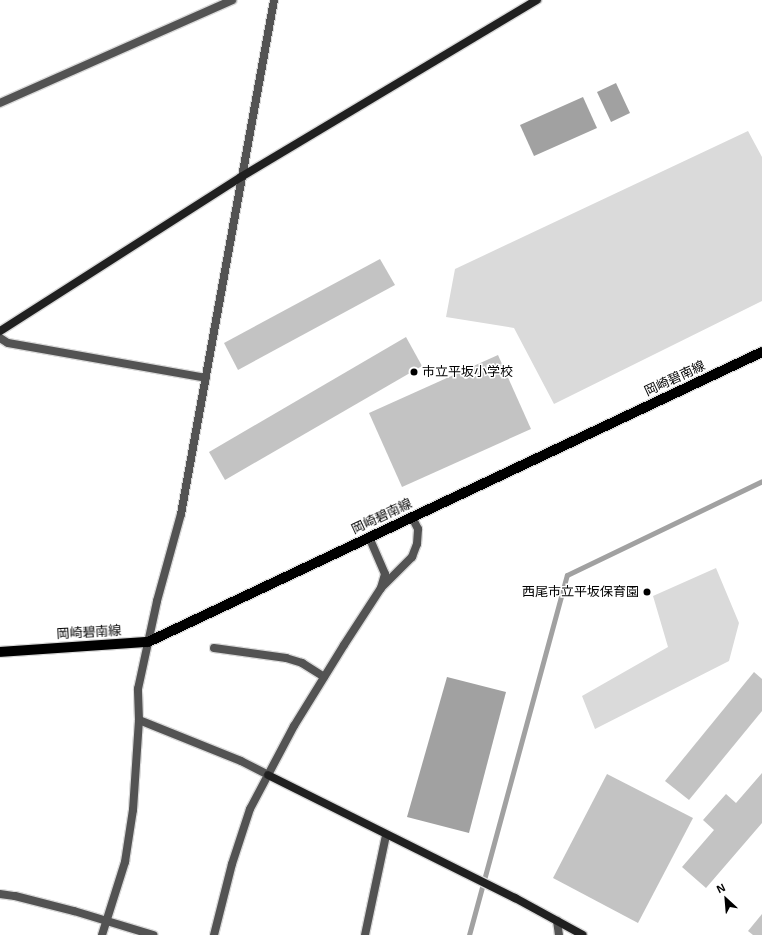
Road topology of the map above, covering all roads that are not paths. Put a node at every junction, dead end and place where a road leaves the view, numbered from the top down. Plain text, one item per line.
1 (232, 0) edge
2 (274, 0) edge
3 (537, 0) edge
4 (0, 103) edge
5 (241, 177) junction
6 (0, 331) edge
7 (0, 338) edge
8 (762, 352) edge
9 (206, 378) junction
10 (412, 517) junction
11 (369, 537) junction
12 (381, 588) junction
13 (148, 642) junction
14 (214, 648) dead end
15 (0, 652) edge
16 (324, 677) junction
17 (139, 720) junction
18 (268, 776) junction
19 (386, 835) junction
20 (0, 894) edge
21 (105, 921) junction
22 (557, 921) junction
23 (102, 935) edge
24 (153, 935) edge
25 (214, 935) edge
26 (365, 935) edge
27 (559, 935) edge
28 (583, 935) edge

1 - 4 street
2 - 5 street
3 - 5 street
5 - 6 street
5 - 9 street
7 - 9 street
8 - 10 main road, 岡崎碧南線
9 - 13 street
10 - 11 main road, 岡崎碧南線
10 - 12 street
11 - 12 street
11 - 13 main road, 岡崎碧南線
12 - 16 street
13 - 15 main road, 岡崎碧南線
13 - 17 street
14 - 16 street
16 - 18 street
17 - 18 street
17 - 21 street
18 - 19 street
18 - 25 street
19 - 22 street
19 - 26 street
20 - 21 street
21 - 23 street
21 - 24 street
22 - 27 street
22 - 28 street

